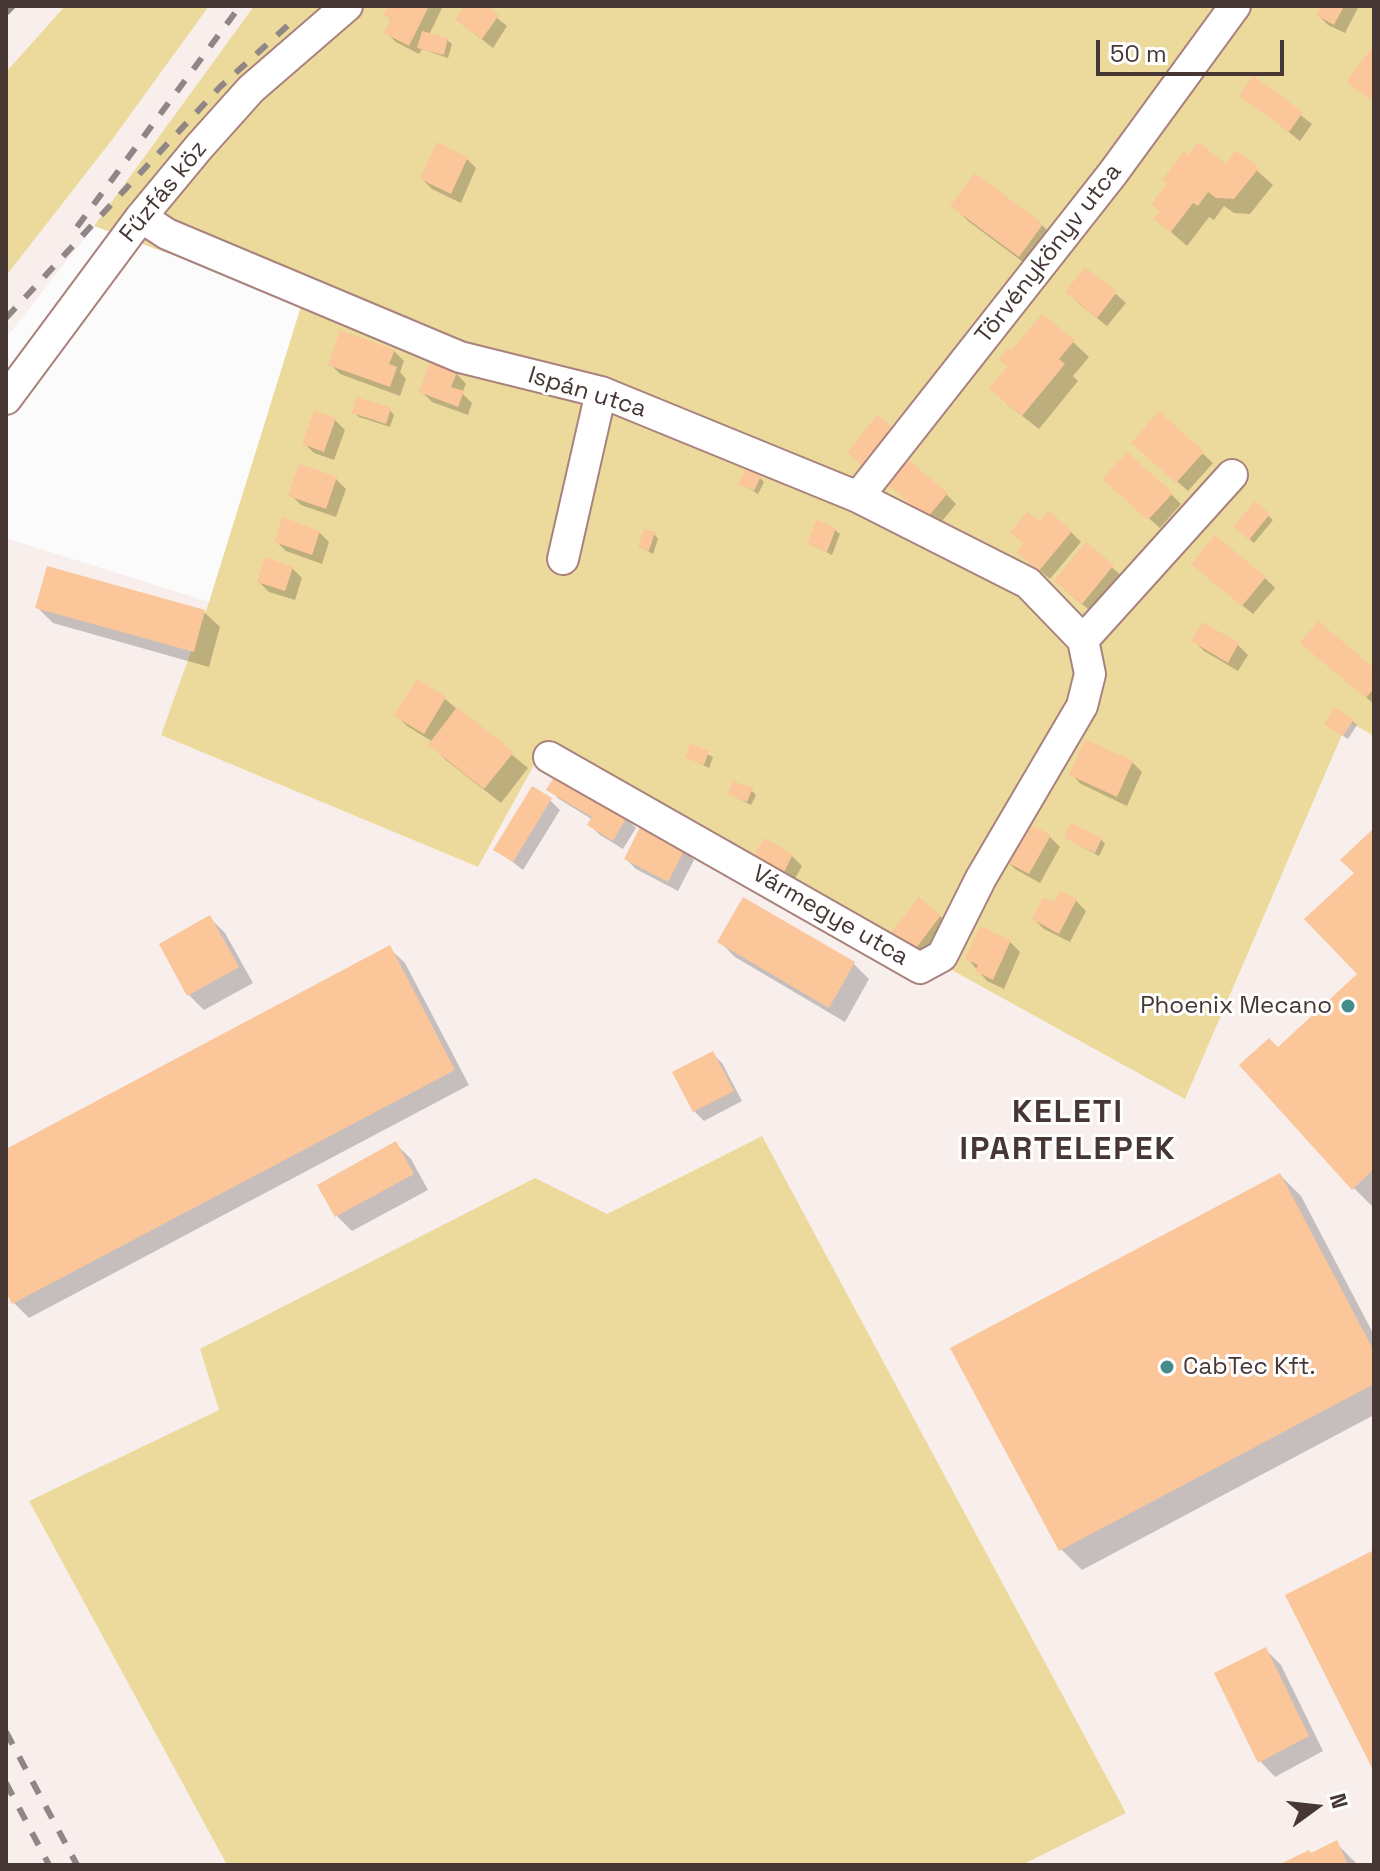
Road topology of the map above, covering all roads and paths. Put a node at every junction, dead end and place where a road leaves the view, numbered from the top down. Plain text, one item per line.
1 (347, 6) edge
2 (1235, 6) edge
3 (141, 217) junction
4 (601, 392) junction
5 (6, 399) edge
6 (1232, 475) dead end
7 (858, 497) junction
8 (563, 559) dead end
9 (1083, 640) junction
10 (549, 757) dead end

1 - 3 street, Fűzfás köz
2 - 7 street, Törvénykönyv utca
3 - 4 street, Ispán utca
3 - 5 street, Fűzfás köz
4 - 7 street, Ispán utca
4 - 8 street
6 - 9 street
7 - 9 street, Ispán utca
9 - 10 street, Vármegye utca

